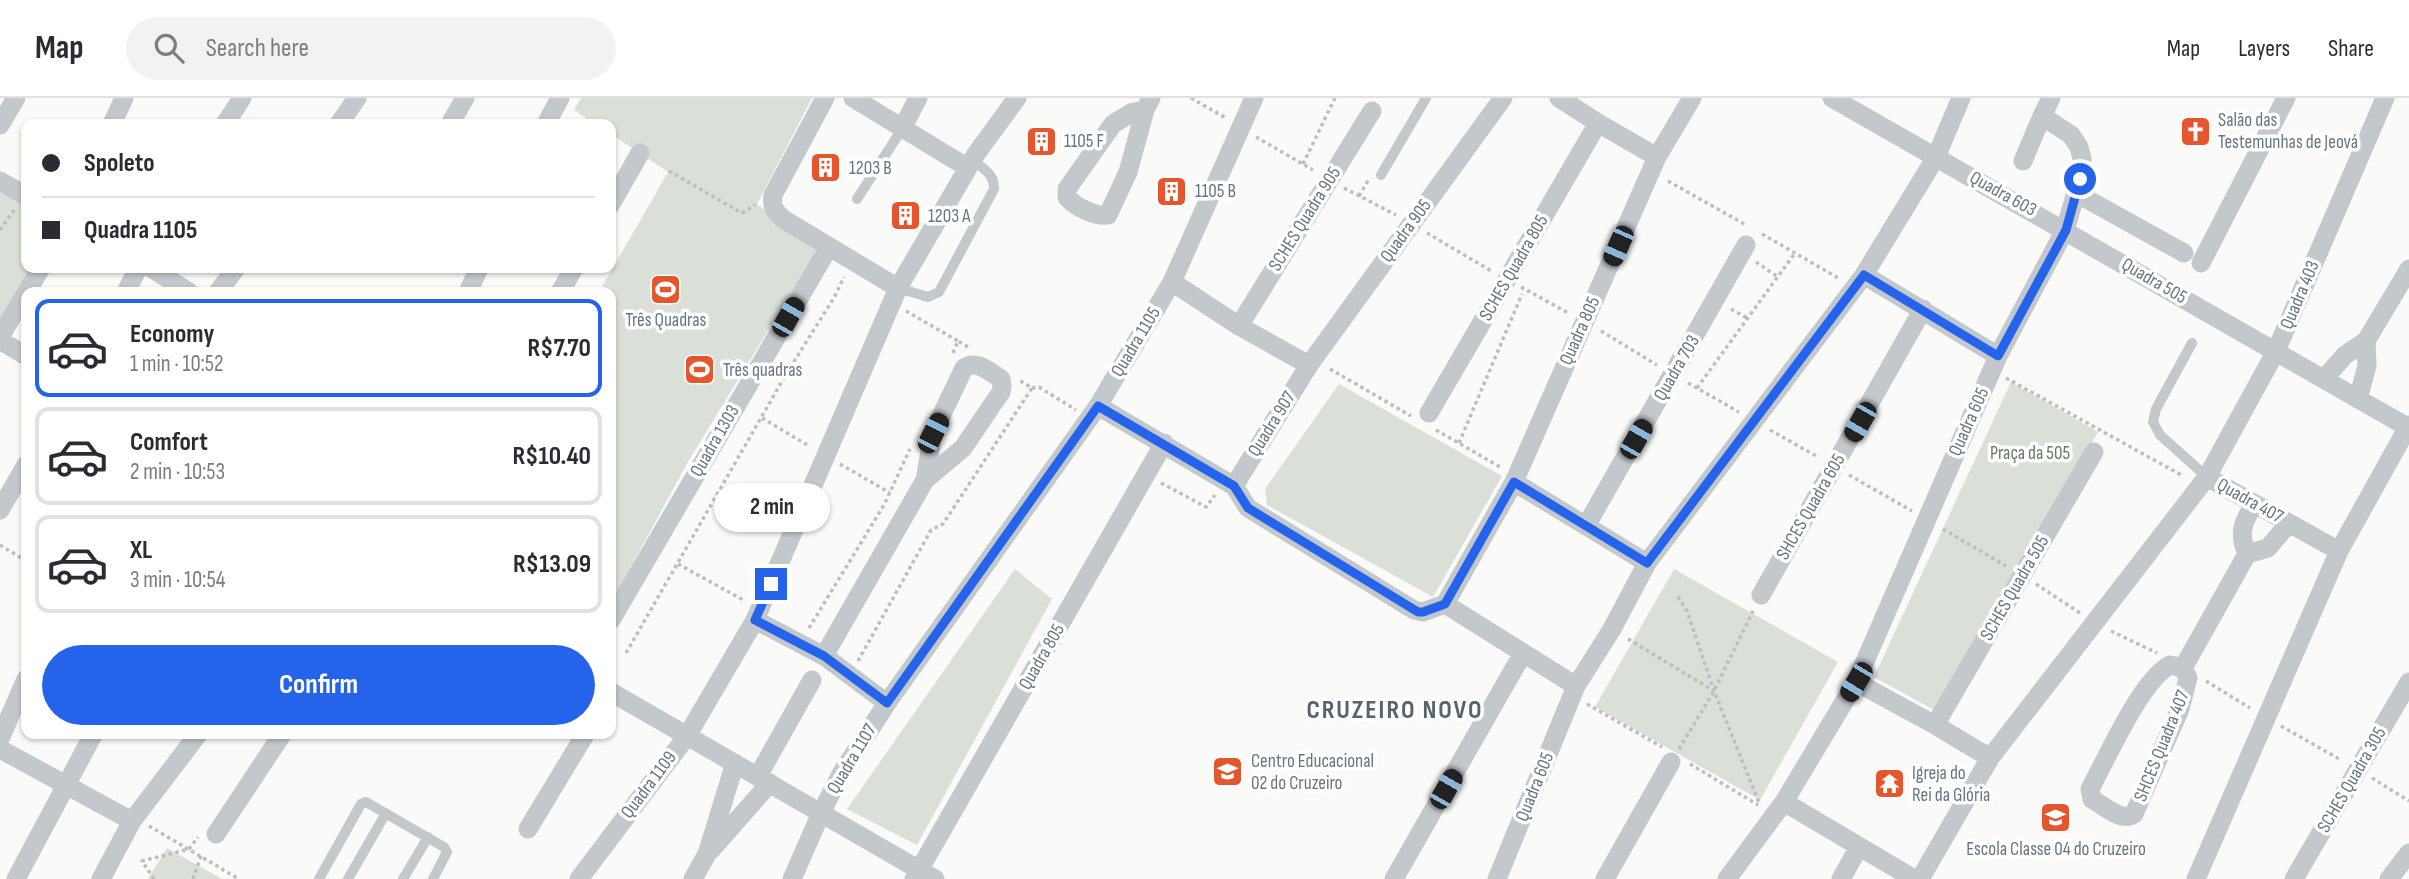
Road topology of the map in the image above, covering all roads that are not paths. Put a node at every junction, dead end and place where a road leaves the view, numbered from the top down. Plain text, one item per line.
1 (16, 98) edge
2 (124, 98) edge
3 (242, 98) edge
4 (358, 98) edge
5 (465, 98) edge
6 (560, 98) edge
7 (825, 98) edge
8 (853, 98) edge
9 (918, 98) edge
10 (1017, 98) edge
11 (1254, 98) edge
12 (1426, 98) edge
13 (1503, 98) edge
14 (1559, 98) edge
15 (1692, 98) edge
16 (1832, 98) edge
17 (1961, 98) edge
18 (2051, 98) edge
19 (2287, 98) edge
20 (2385, 98) edge
21 (1148, 104) edge
22 (1372, 111) dead end
23 (2042, 116) junction
24 (114, 119) edge
25 (228, 119) edge
26 (343, 119) edge
27 (453, 119) edge
28 (549, 119) edge
29 (1598, 123) junction
30 (0, 125) edge
31 (902, 129) junction
32 (640, 153) dead end
33 (1657, 157) junction
34 (1936, 157) junction
35 (2023, 161) dead end
36 (970, 164) junction
37 (1381, 175) dead end
38 (0, 181) edge
39 (21, 192) edge
40 (2076, 193) junction
41 (616, 195) edge
42 (857, 200) dead end
43 (2066, 230) junction
44 (829, 247) junction
45 (1744, 249) road end
46 (2184, 253) dead end
47 (2201, 263) dead end
48 (2409, 269) edge
49 (163, 273) edge
50 (1864, 275) junction
51 (1172, 282) junction
52 (182, 287) edge
53 (895, 295) junction
54 (21, 303) edge
55 (1923, 309) junction
56 (1239, 326) junction
57 (0, 339) edge
58 (2367, 341) junction
59 (2192, 343) dead end
60 (2276, 351) junction
61 (21, 353) edge
62 (1995, 363) junction
63 (1309, 365) junction
64 (2324, 379) junction
65 (2358, 399) junction
66 (1094, 412) junction
67 (1429, 413) dead end
68 (2409, 427) edge
69 (1164, 443) junction
70 (2094, 452) dead end
71 (21, 474) edge
72 (925, 480) junction
73 (2203, 481) junction
74 (1514, 482) junction
75 (1238, 495) junction
76 (2254, 504) junction
77 (0, 510) edge
78 (2289, 523) junction
79 (1586, 526) junction
80 (2339, 551) junction
81 (2248, 554) junction
82 (1647, 563) junction
83 (1761, 595) road end
84 (1445, 604) junction
85 (616, 611) edge
86 (758, 615) junction
87 (1523, 653) junction
88 (824, 656) junction
89 (2184, 666) junction
90 (812, 680) dead end
91 (1856, 682) junction
92 (2409, 682) edge
93 (1576, 686) junction
94 (21, 691) edge
95 (616, 695) edge
96 (887, 703) junction
97 (1935, 724) junction
98 (687, 736) junction
99 (0, 739) edge
100 (91, 739) edge
101 (194, 739) edge
102 (279, 739) edge
103 (582, 739) edge
104 (0, 749) edge
105 (1990, 758) junction
106 (1671, 762) road end
107 (735, 763) junction
108 (764, 780) junction
109 (65, 785) junction
110 (1784, 802) junction
111 (386, 813) junction
112 (821, 813) junction
113 (134, 819) junction
114 (528, 829) dead end
115 (216, 834) road end
116 (428, 837) junction
117 (1859, 847) junction
118 (2409, 853) edge
119 (706, 854) junction
120 (923, 876) edge
121 (16, 879) edge
122 (101, 879) edge
123 (319, 879) edge
124 (348, 879) edge
125 (403, 879) edge
126 (433, 879) edge
127 (579, 879) edge
128 (693, 879) edge
129 (792, 879) edge
130 (1394, 879) edge
131 (1497, 879) edge
132 (1605, 879) edge
133 (1727, 879) edge
134 (1841, 879) edge
135 (1914, 879) edge
136 (1920, 879) edge
137 (2196, 879) edge
138 (2294, 879) edge
139 (2389, 879) edge

1 - 30 street
2 - 24 street
3 - 25 street
4 - 26 street
5 - 27 street
6 - 28 street
7 - 44 street
8 - 31 street
9 - 31 street
10 - 36 street
11 - 51 street, Quadra 1105
12 - 37 lane
13 - 63 street, Quadra 905
14 - 29 street
15 - 33 street
16 - 34 street
17 - 34 street
18 - 23 street
19 - 47 street, Quadra 505
20 - 60 street, Quadra 403
21 - 21 street
22 - 56 street, SCHES Quadra 905
23 - 35 street
23 - 40 street
29 - 33 street
29 - 67 street, SCHES Quadra 805
31 - 36 street
31 - 42 lane
32 - 41 street
33 - 74 street, Quadra 805
34 - 43 street, Quadra 603
34 - 50 street
36 - 53 street
36 - 53 lane
38 - 39 street
40 - 43 street
40 - 46 street, Quadra 505
43 - 60 street, Quadra 505
43 - 62 street
44 - 53 street
44 - 85 street, Quadra 1303
45 - 79 street, Quadra 703
48 - 58 street
49 - 52 street
50 - 55 street
50 - 82 street, Quadra 605
51 - 56 street
51 - 66 street, Quadra 1105
53 - 86 street
54 - 57 street
55 - 62 street
55 - 83 street, SHCES Quadra 605
56 - 63 street
57 - 61 street
58 - 64 street
58 - 65 street
59 - 73 lane
60 - 64 street, Quadra 403
60 - 73 street
62 - 91 street, Quadra 605
63 - 75 street, Quadra 907
64 - 65 street, Quadra 403
65 - 68 street, Quadra 403
66 - 69 street
66 - 96 street, Quadra 1105
68 - 80 street
69 - 75 street
69 - 120 street, Quadra 805
70 - 97 street, SCHES Quadra 505
71 - 77 street
72 - 72 street
72 - 88 street
73 - 76 street, Quadra 407
73 - 105 street, Quadra 407
74 - 79 street
74 - 84 street, Quadra 805
75 - 84 street
76 - 78 street, Quadra 407
76 - 81 street
78 - 80 street, Quadra 407
78 - 81 street
79 - 82 street
80 - 137 street
81 - 89 street, SHCES Quadra 407
82 - 93 street, Quadra 605
84 - 87 street
86 - 88 street, Quadra 1107
86 - 98 street
87 - 93 street
87 - 130 street
88 - 96 street, Quadra 1107
89 - 89 street, SHCES Quadra 407
90 - 108 street
91 - 97 street
91 - 110 street, Quadra 605
92 - 138 street, SCHES Quadra 305
93 - 131 street, Quadra 605
94 - 99 street
95 - 98 street
96 - 112 street, Quadra 1107
97 - 105 street
98 - 107 street, Quadra 1109
98 - 127 street, Quadra 1109
100 - 109 street
101 - 113 street
102 - 115 street
103 - 114 street
104 - 109 street
105 - 136 street, Quadra 407
106 - 132 street
107 - 108 street, Quadra 1109
107 - 119 street
108 - 112 street, Quadra 1109
108 - 119 street
109 - 113 street
109 - 121 street
110 - 117 street
110 - 133 street, Quadra 605
111 - 116 lane
111 - 123 lane
111 - 124 lane
112 - 120 street, Quadra 805
112 - 129 street
113 - 122 street
116 - 125 lane
116 - 126 lane
117 - 134 street
117 - 135 street
118 - 139 street
119 - 128 street

